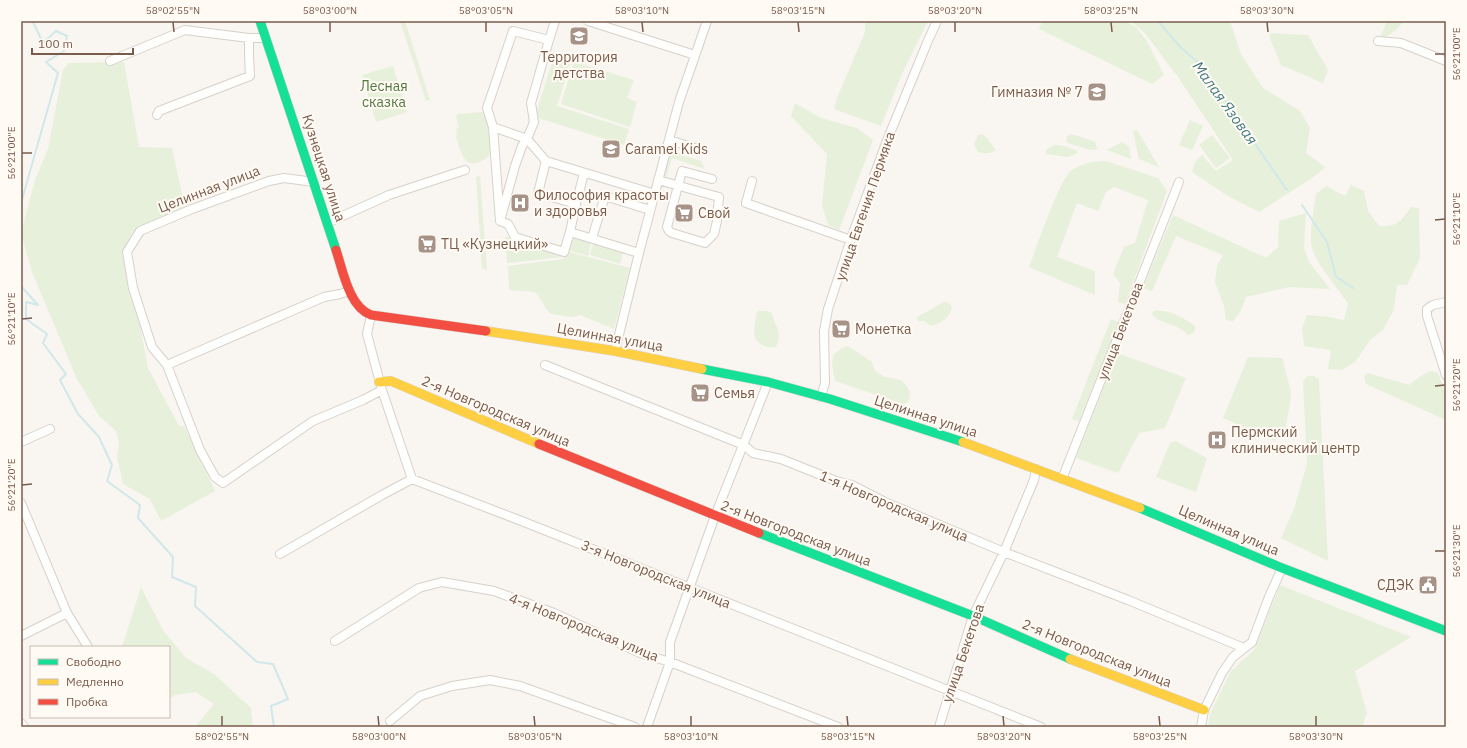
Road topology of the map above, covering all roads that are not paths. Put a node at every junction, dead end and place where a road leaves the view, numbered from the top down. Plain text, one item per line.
1 (260, 21) edge
2 (555, 21) edge
3 (588, 21) edge
4 (707, 21) edge
5 (937, 21) edge
6 (249, 38) junction
7 (266, 38) junction
8 (549, 40) junction
9 (1378, 41) dead end
10 (695, 55) junction
11 (110, 61) dead end
12 (1446, 61) edge
13 (157, 115) dead end
14 (493, 127) junction
15 (527, 140) junction
16 (669, 140) junction
17 (698, 149) dead end
18 (546, 161) junction
19 (465, 170) dead end
20 (584, 173) junction
21 (712, 179) dead end
22 (658, 180) junction
23 (752, 181) dead end
24 (314, 182) junction
25 (1179, 182) dead end
26 (677, 186) junction
27 (655, 194) junction
28 (576, 204) junction
29 (650, 210) junction
30 (500, 221) junction
31 (327, 223) junction
32 (570, 232) junction
33 (592, 238) junction
34 (851, 240) junction
35 (639, 253) junction
36 (350, 291) junction
37 (1446, 302) edge
38 (371, 315) junction
39 (615, 351) junction
40 (167, 365) junction
41 (544, 365) dead end
42 (1446, 375) edge
43 (768, 382) junction
44 (381, 386) junction
45 (821, 396) junction
46 (50, 429) dead end
47 (21, 442) edge
48 (744, 445) junction
49 (1036, 468) junction
50 (412, 479) junction
51 (1062, 479) junction
52 (21, 503) edge
53 (715, 516) junction
54 (1004, 552) junction
55 (280, 554) dead end
56 (1282, 568) junction
57 (689, 587) junction
58 (67, 613) junction
59 (973, 616) junction
60 (1446, 631) edge
61 (21, 636) edge
62 (335, 641) dead end
63 (87, 646) edge
64 (1244, 648) junction
65 (670, 662) junction
66 (949, 690) junction
67 (1204, 710) junction
68 (390, 721) dead end
69 (21, 723) edge
70 (24, 727) edge
71 (635, 727) edge
72 (647, 727) edge
73 (838, 727) edge
74 (939, 727) edge
75 (1041, 727) edge
76 (1200, 727) edge

1 - 7 main road, Кузнецкая улица
2 - 8 street
3 - 10 street
4 - 10 street
5 - 34 street, улица Евгения Пермяка
6 - 7 street
6 - 11 street
6 - 13 street
7 - 24 main road, Кузнецкая улица
8 - 14 street
8 - 15 street
9 - 12 street
10 - 16 street
14 - 15 street
14 - 30 street
15 - 18 street
15 - 30 street
16 - 17 street
16 - 22 street
18 - 20 street
18 - 28 street
19 - 31 street
20 - 27 street
20 - 28 street
21 - 26 street
22 - 26 street
22 - 27 street
23 - 34 street
24 - 31 main road, Кузнецкая улица
24 - 40 street, Целинная улица
25 - 51 street, улица Бекетова
26 - 26 street
27 - 29 street
28 - 32 street
29 - 33 street
29 - 35 street
30 - 32 street
31 - 36 main road, Кузнецкая улица
32 - 33 street
33 - 35 street
34 - 45 street, улица Евгения Пермяка
35 - 39 street
36 - 38 main road, Кузнецкая улица
36 - 40 street
37 - 42 street
38 - 39 main road, Целинная улица
38 - 44 street
39 - 43 main road, Целинная улица
40 - 44 street
41 - 48 street, 1-я Новгородская улица
43 - 45 main road, Целинная улица
43 - 48 street
44 - 50 street
44 - 53 main road, 2-я Новгородская улица
45 - 49 main road, Целинная улица
46 - 47 street
48 - 53 street
48 - 54 street, 1-я Новгородская улица
49 - 51 main road, Целинная улица
49 - 54 street, улица Бекетова
50 - 55 street
50 - 57 street, 3-я Новгородская улица
51 - 56 main road, Целинная улица
52 - 58 street
53 - 57 street
53 - 59 main road, 2-я Новгородская улица
54 - 59 street, улица Бекетова
54 - 64 street, 1-я Новгородская улица
56 - 60 main road, Целинная улица
56 - 64 street
57 - 65 street
57 - 66 street, 3-я Новгородская улица
58 - 61 street
58 - 63 street
59 - 66 street, улица Бекетова
59 - 67 main road, 2-я Новгородская улица
62 - 65 street, 4-я Новгородская улица
64 - 67 street
65 - 72 street
65 - 73 street, 4-я Новгородская улица
66 - 74 street, улица Бекетова
66 - 75 street, 3-я Новгородская улица
67 - 76 street
68 - 71 street
69 - 70 street

